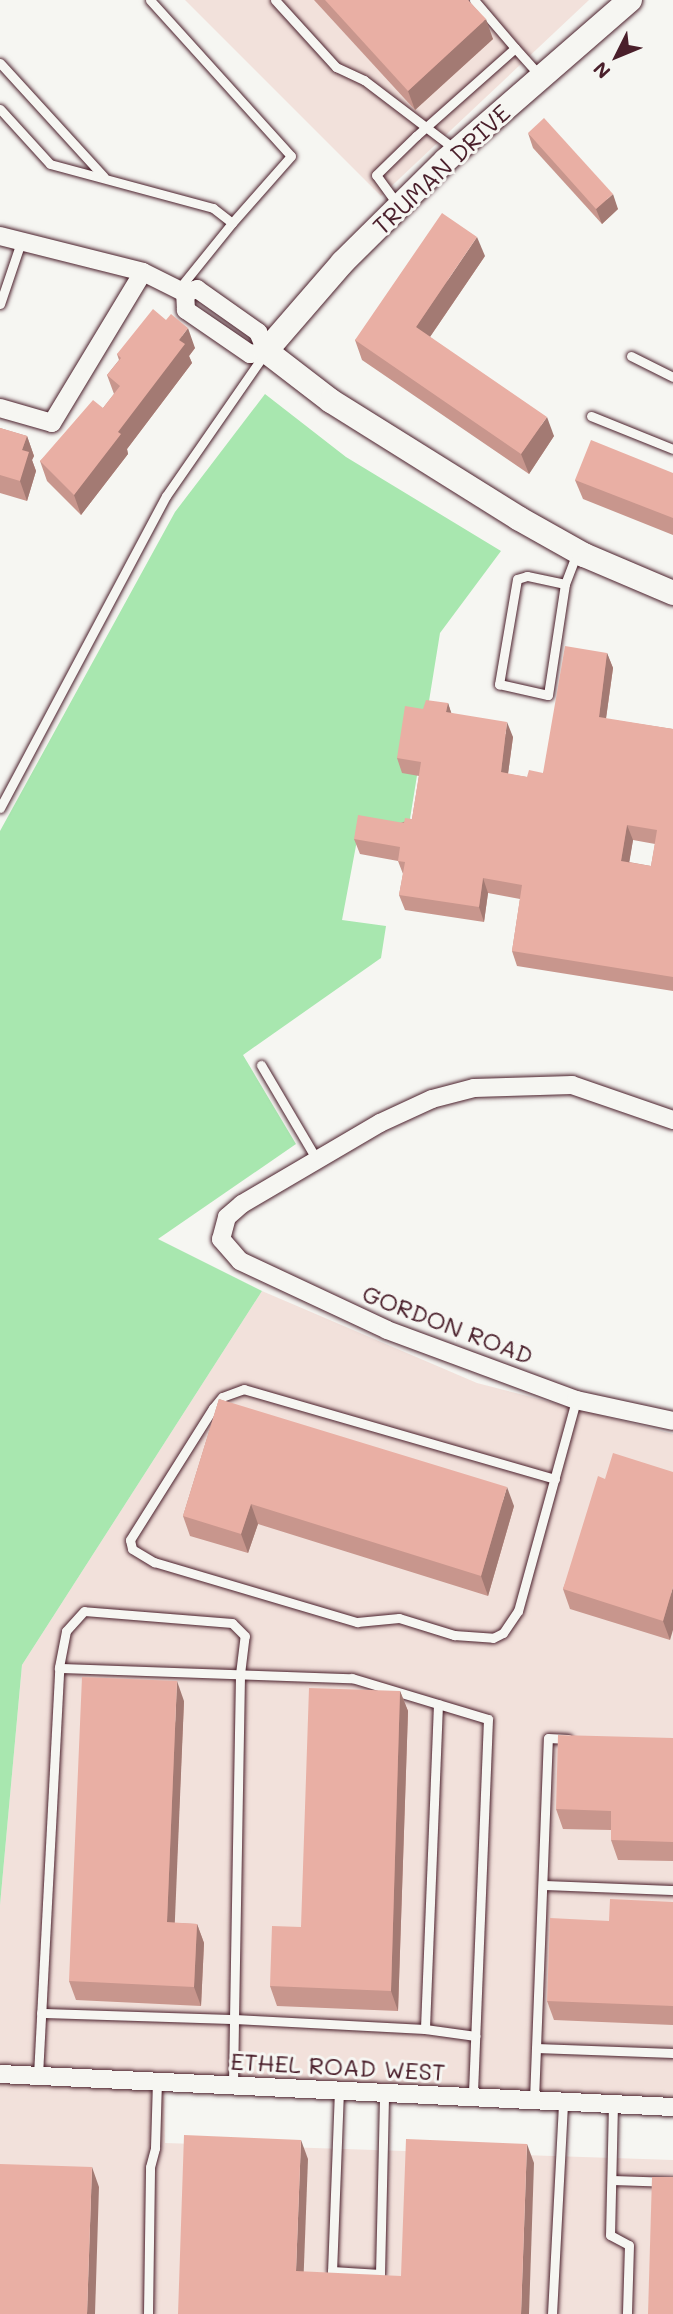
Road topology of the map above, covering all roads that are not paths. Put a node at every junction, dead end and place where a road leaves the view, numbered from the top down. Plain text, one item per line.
1 (150, 0) edge
2 (275, 0) edge
3 (474, 0) edge
4 (631, 0) edge
5 (515, 48) junction
6 (0, 63) edge
7 (541, 78) junction
8 (0, 109) edge
9 (428, 129) junction
10 (457, 151) junction
11 (105, 179) junction
12 (399, 206) junction
13 (232, 223) junction
14 (0, 236) edge
15 (21, 242) junction
16 (142, 272) junction
17 (182, 291) junction
18 (0, 304) edge
19 (266, 351) junction
20 (631, 356) dead end
21 (673, 377) edge
22 (0, 408) edge
23 (591, 416) dead end
24 (673, 449) edge
25 (578, 551) junction
26 (565, 584) junction
27 (673, 593) edge
28 (0, 808) edge
29 (261, 1065) dead end
30 (673, 1120) edge
31 (317, 1160) junction
32 (576, 1400) junction
33 (673, 1421) edge
34 (555, 1479) junction
35 (59, 1668) junction
36 (240, 1674) junction
37 (438, 1704) junction
38 (575, 1739) edge
39 (543, 1885) junction
40 (673, 1890) edge
41 (41, 2013) junction
42 (234, 2019) junction
43 (425, 2029) junction
44 (476, 2036) junction
45 (536, 2048) junction
46 (673, 2053) edge
47 (0, 2074) edge
48 (38, 2076) junction
49 (157, 2081) junction
50 (233, 2085) junction
51 (339, 2090) junction
52 (384, 2093) junction
53 (473, 2097) junction
54 (534, 2100) junction
55 (563, 2102) junction
56 (613, 2104) junction
57 (673, 2107) edge
58 (612, 2180) junction
59 (673, 2182) edge
60 (148, 2314) edge
61 (552, 2314) edge
62 (627, 2314) edge

1 - 13 lane
2 - 9 lane
3 - 5 lane
4 - 7 street, TRUMAN DRIVE
5 - 7 lane
5 - 9 lane
6 - 11 lane
7 - 10 street, TRUMAN DRIVE
8 - 11 lane
9 - 10 lane
9 - 12 lane
10 - 12 street, TRUMAN DRIVE
11 - 13 lane
12 - 19 street, TRUMAN DRIVE
13 - 17 lane
14 - 15 street
15 - 16 street
15 - 18 lane
16 - 17 street
16 - 22 street
17 - 19 street
19 - 25 street
19 - 28 lane
20 - 21 lane
23 - 24 lane
25 - 26 lane
25 - 27 street
26 - 26 lane
29 - 31 lane
30 - 31 street
31 - 32 street, GORDON ROAD
32 - 33 street, GORDON ROAD
32 - 34 lane
34 - 34 lane
35 - 36 lane
35 - 36 lane
35 - 41 lane
36 - 37 lane
36 - 42 lane
37 - 43 lane
37 - 44 lane
38 - 39 lane
39 - 40 lane
39 - 45 lane
41 - 42 lane
41 - 48 lane
42 - 43 lane
42 - 50 lane
43 - 44 lane
44 - 53 lane
45 - 46 lane
45 - 54 lane
47 - 48 street, ETHEL ROAD WEST
48 - 49 street, ETHEL ROAD WEST
49 - 50 street, ETHEL ROAD WEST
49 - 60 lane
50 - 51 street, ETHEL ROAD WEST
51 - 52 street, ETHEL ROAD WEST
51 - 52 lane
52 - 53 street, ETHEL ROAD WEST
53 - 54 street, ETHEL ROAD WEST
54 - 55 street, ETHEL ROAD WEST
55 - 56 street, ETHEL ROAD WEST
55 - 61 lane
56 - 57 street, ETHEL ROAD WEST
56 - 58 lane
58 - 59 lane
58 - 62 lane

